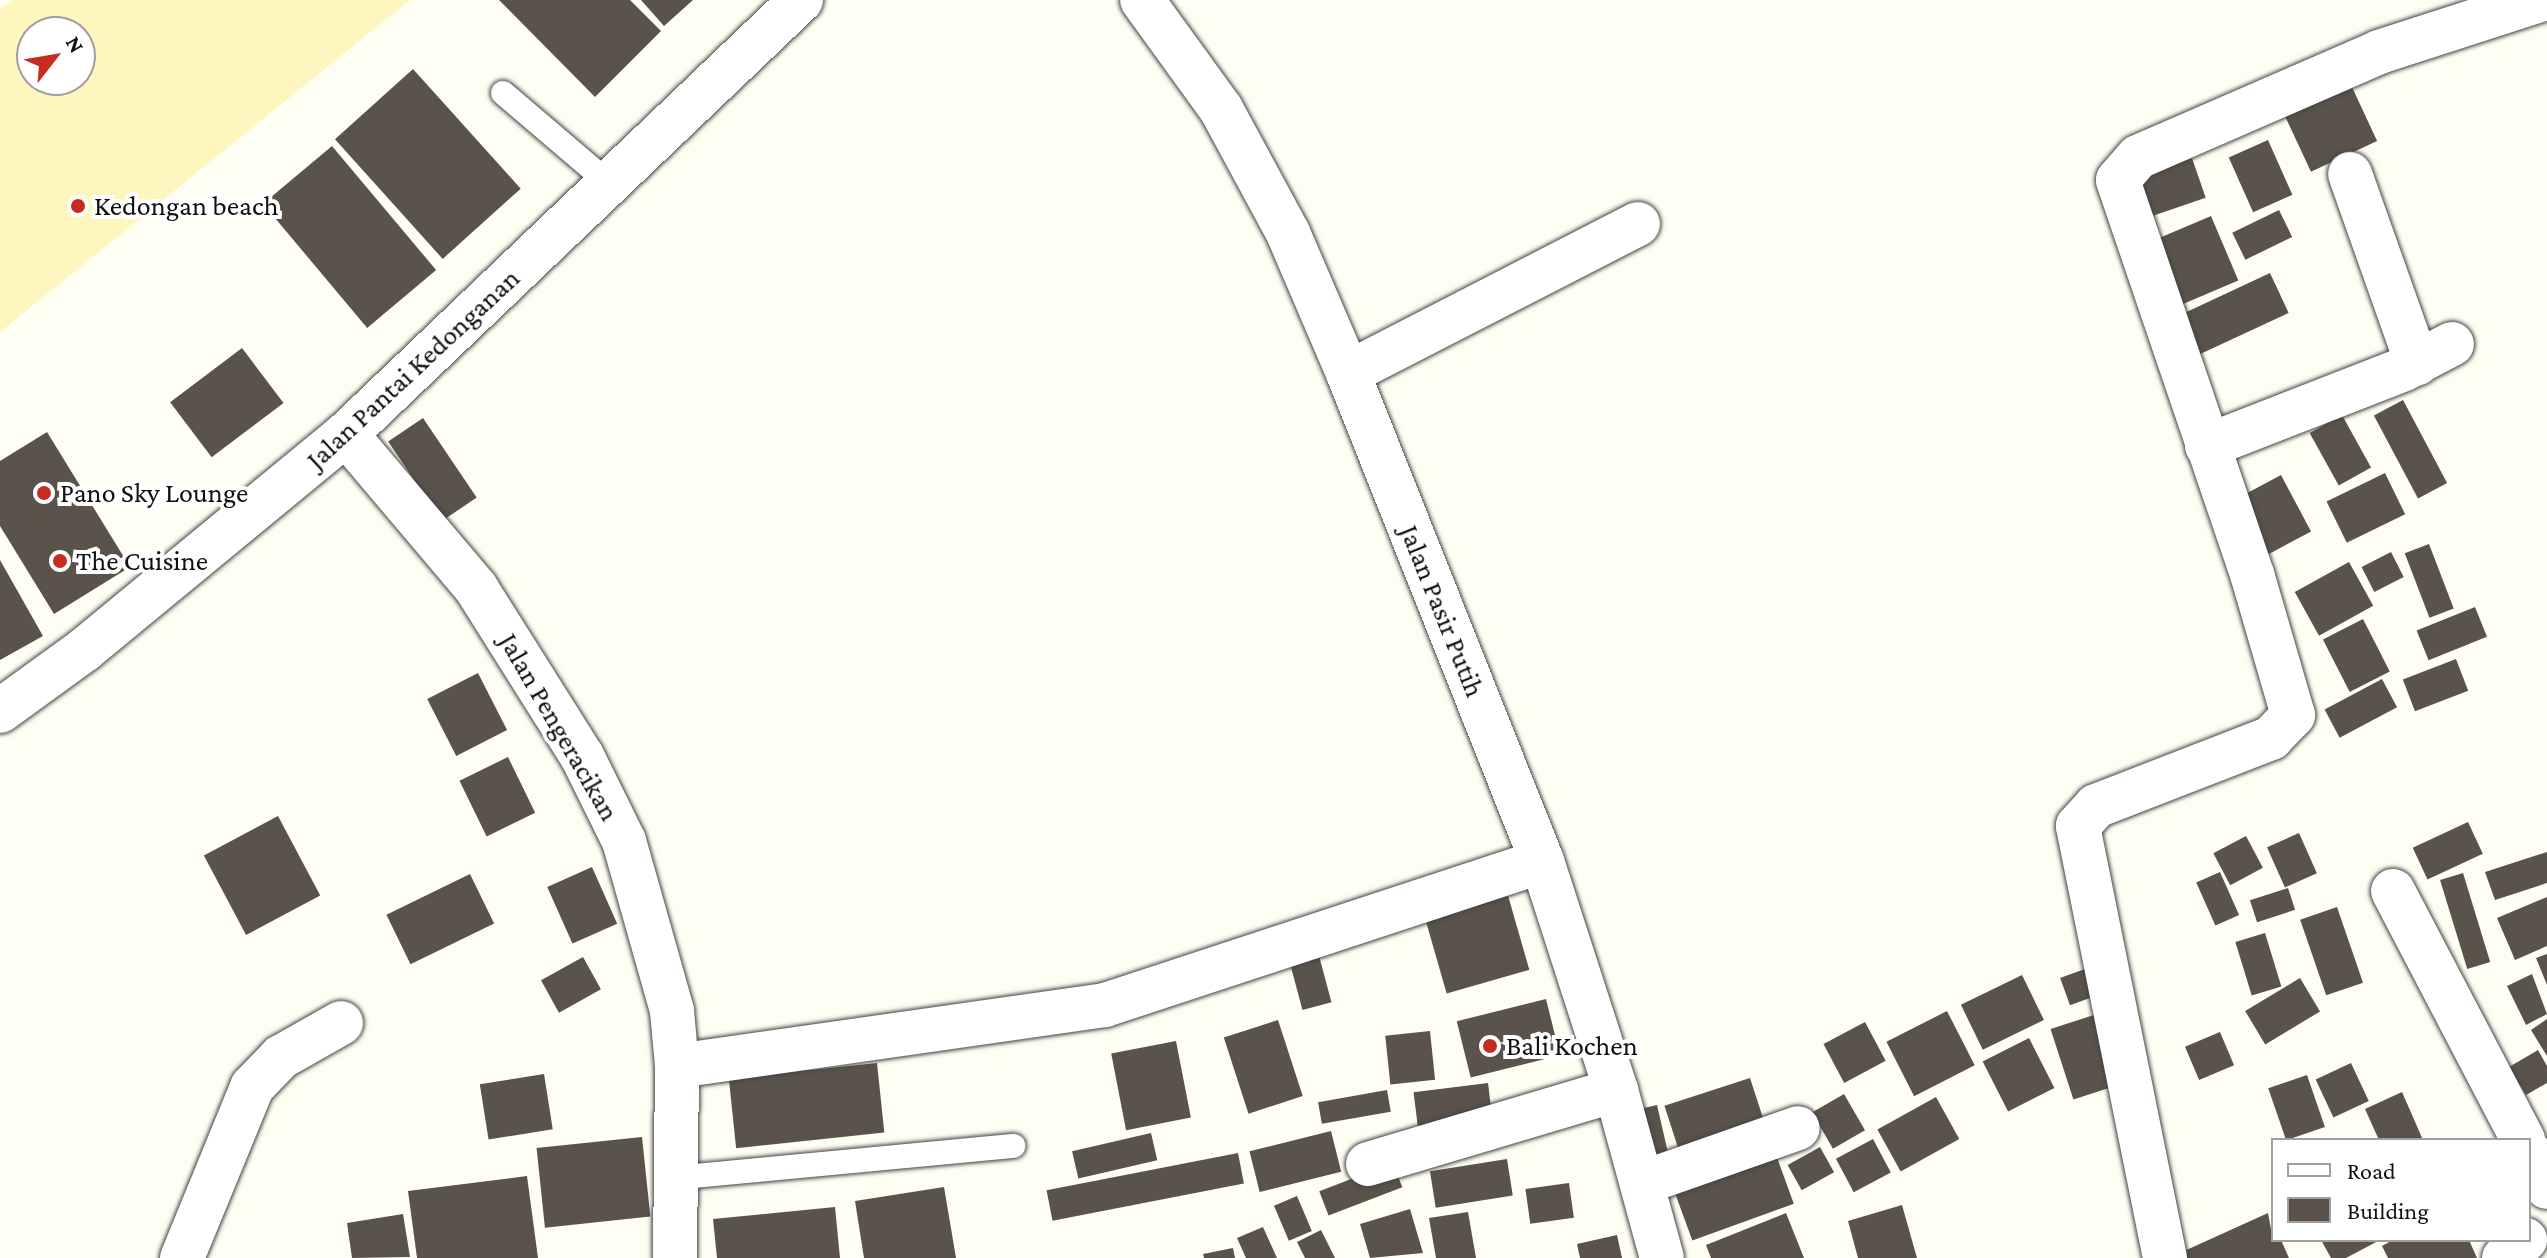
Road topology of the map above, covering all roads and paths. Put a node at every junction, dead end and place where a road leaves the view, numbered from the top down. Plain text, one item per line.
1 (801, 0) edge
2 (1142, 0) edge
3 (2540, 0) edge
4 (503, 93) dead end
5 (2350, 174) dead end
6 (610, 184) junction
7 (1638, 224) dead end
8 (1348, 373) junction
9 (346, 434) junction
10 (2207, 446) junction
11 (0, 711) edge
12 (1542, 861) junction
13 (2393, 891) dead end
14 (341, 1023) dead end
15 (677, 1066) junction
16 (1616, 1090) junction
17 (1798, 1128) dead end
18 (2522, 1138) edge
19 (1013, 1146) dead end
20 (2531, 1156) edge
21 (1368, 1164) dead end
22 (673, 1178) junction
23 (1642, 1183) junction
24 (2547, 1187) edge
25 (2547, 1222) edge
26 (2531, 1235) edge
27 (2522, 1242) edge
28 (182, 1258) edge
29 (675, 1258) edge
30 (1662, 1258) edge
31 (2165, 1258) edge
32 (2504, 1258) edge

1 - 6 street, Jalan Pantai Kedonganan
2 - 8 street, Jalan Pasir Putih
3 - 10 street
4 - 6 lane
5 - 10 street
6 - 9 street, Jalan Pantai Kedonganan
7 - 8 street
8 - 12 street, Jalan Pasir Putih
9 - 11 street, Jalan Pantai Kedonganan
9 - 15 street, Jalan Pengeracikan
10 - 31 street
12 - 15 street
12 - 16 street, Jalan Pasir Putih
13 - 18 street
14 - 28 street
15 - 22 street, Jalan Pengeracikan
16 - 21 street
16 - 23 street, Jalan Pasir Putih
17 - 23 street
19 - 22 lane
20 - 24 street
22 - 29 street, Jalan Pengeracikan
23 - 30 street, Jalan Pasir Putih
25 - 26 street
27 - 32 street

